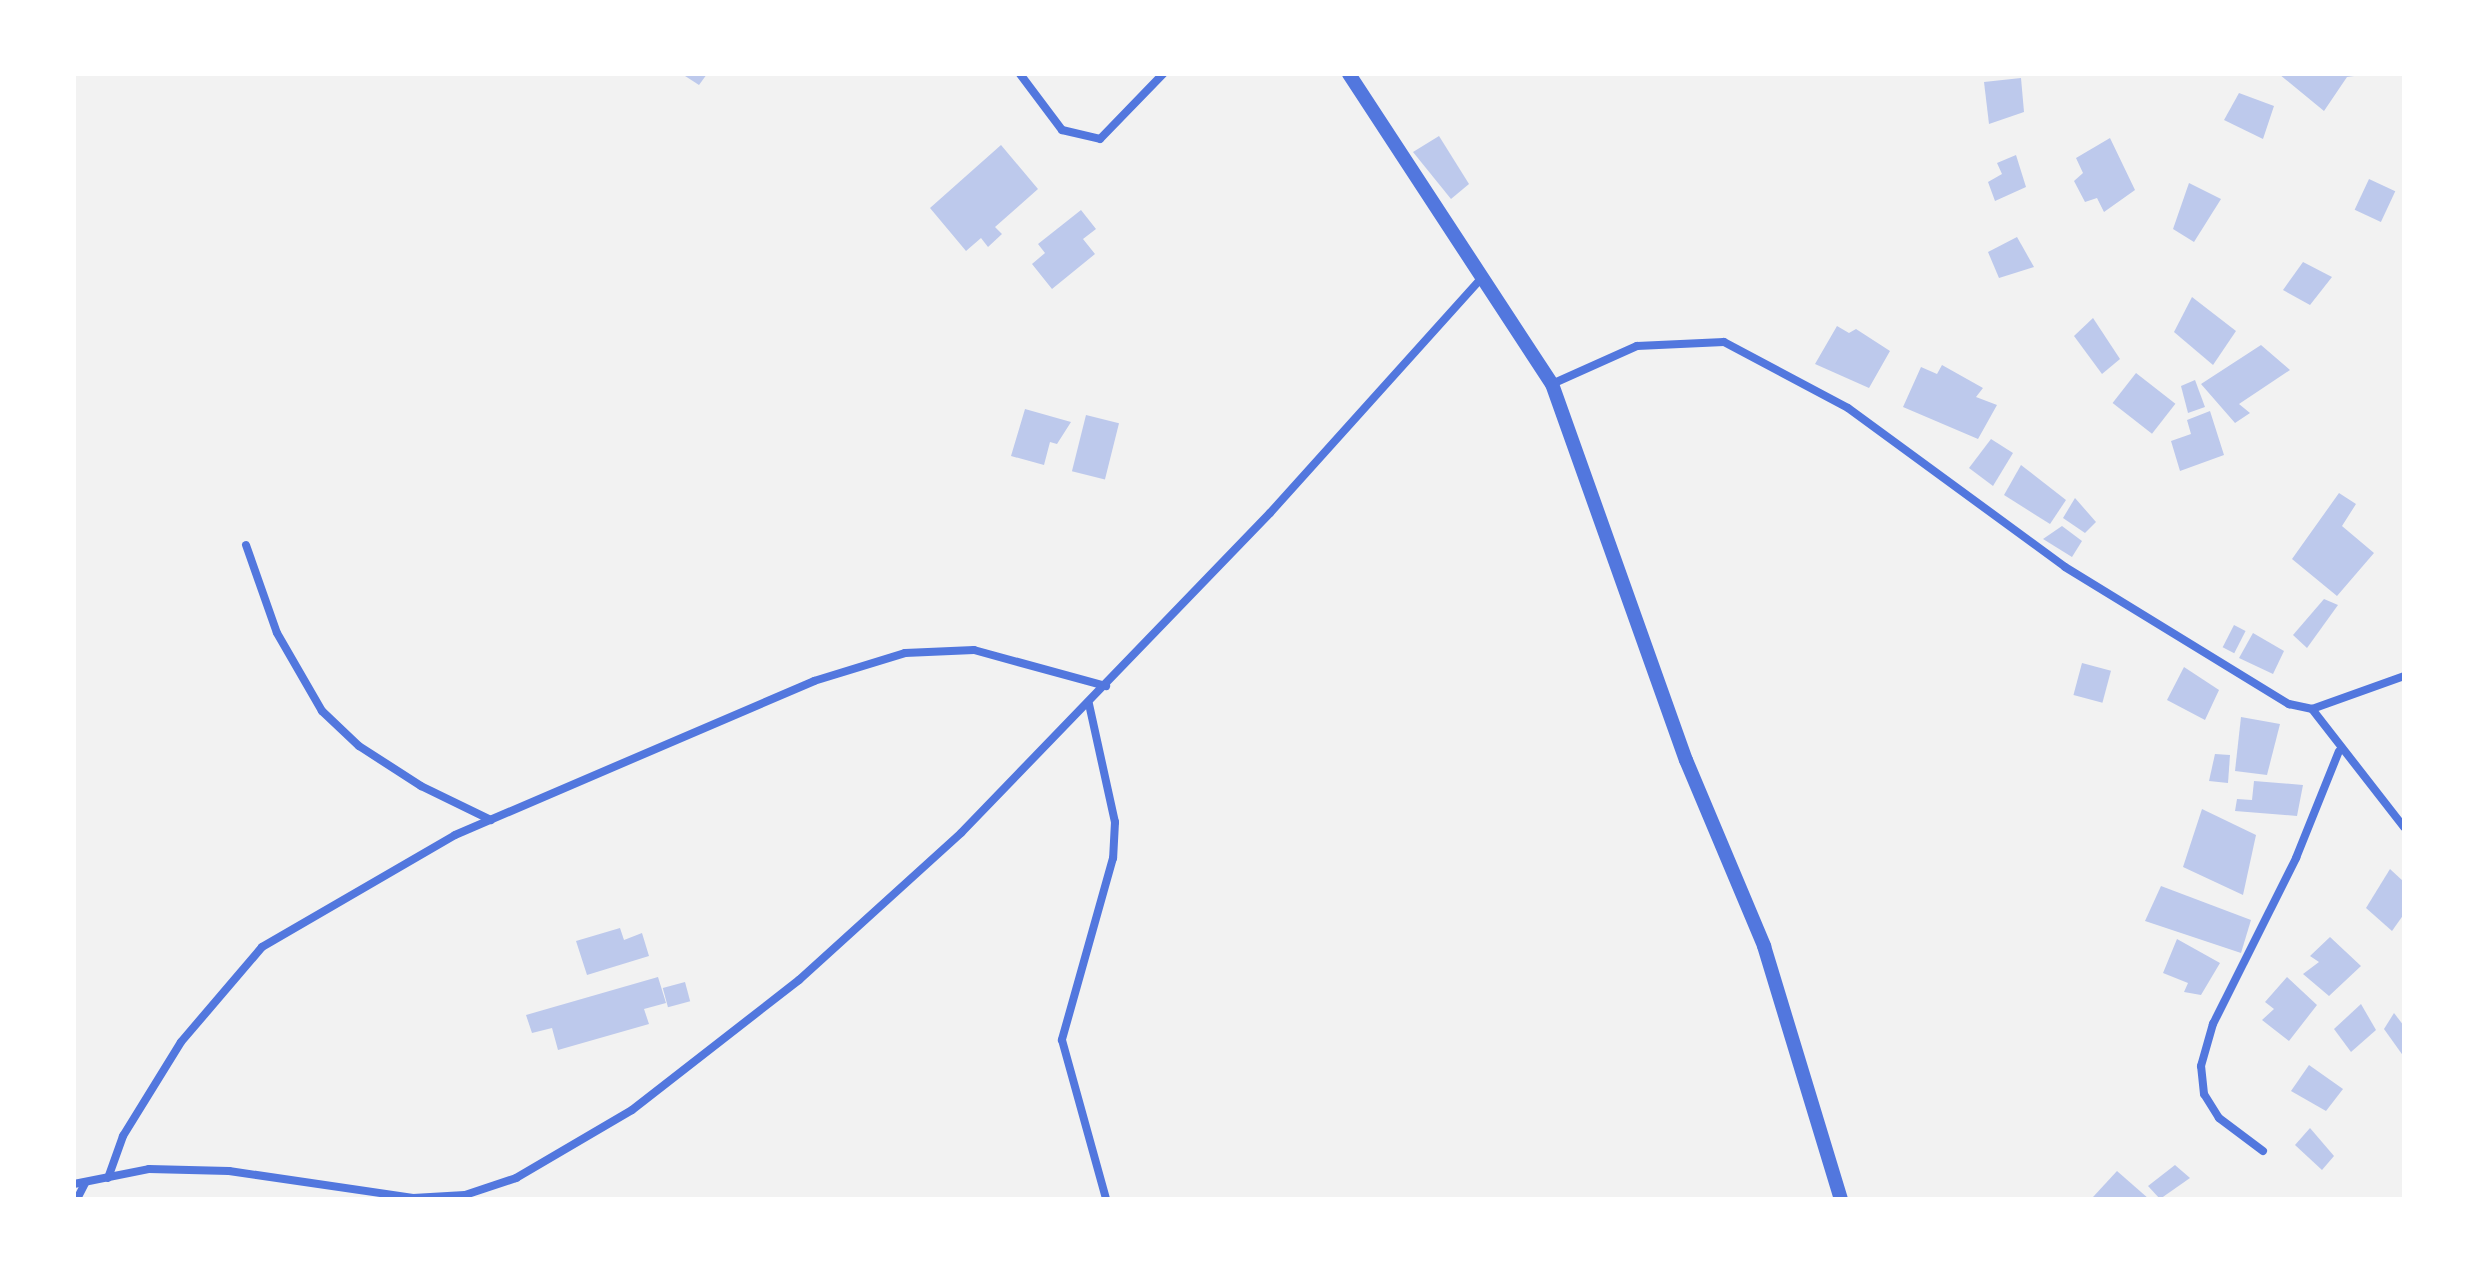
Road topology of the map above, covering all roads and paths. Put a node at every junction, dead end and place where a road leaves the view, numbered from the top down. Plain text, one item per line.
1 (1020, 74) edge
2 (1163, 74) edge
3 (1349, 74) edge
4 (1479, 281) junction
5 (1552, 384) junction
6 (246, 545) dead end
7 (2404, 676) edge
8 (1106, 686) junction
9 (1089, 704) junction
10 (2312, 709) junction
11 (2339, 751) junction
12 (491, 820) junction
13 (2404, 827) edge
14 (2263, 1151) dead end
15 (108, 1178) junction
16 (85, 1183) junction
17 (74, 1184) edge
18 (77, 1199) edge
19 (1106, 1199) edge
20 (1841, 1199) edge

1 - 2 street
3 - 4 street
4 - 5 street
4 - 8 street
5 - 10 street
5 - 20 street
6 - 12 street
7 - 10 street
8 - 9 street
8 - 12 street
9 - 15 street
9 - 19 street
10 - 11 street
11 - 13 street
11 - 14 street
12 - 15 street
15 - 16 street
16 - 17 street
16 - 18 street

